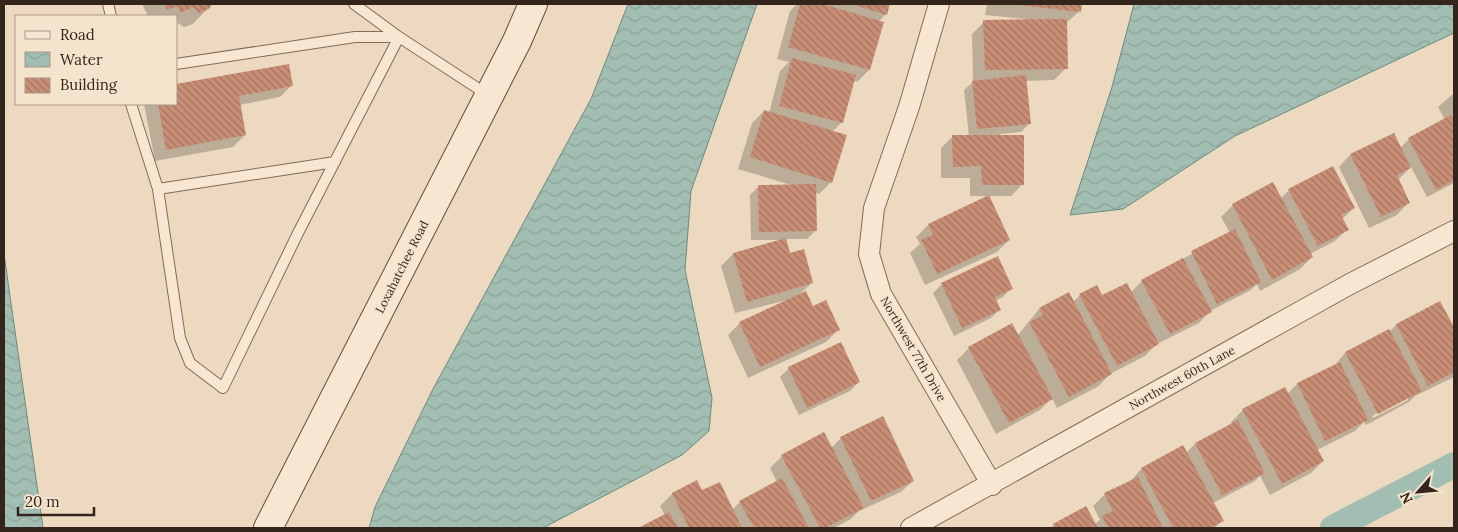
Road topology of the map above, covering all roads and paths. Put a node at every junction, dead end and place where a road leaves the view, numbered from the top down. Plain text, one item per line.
1 (354, 4) edge
2 (533, 4) edge
3 (939, 4) edge
4 (399, 37) junction
5 (178, 64) edge
6 (489, 95) junction
7 (131, 105) edge
8 (335, 162) junction
9 (158, 189) junction
10 (1454, 232) edge
11 (992, 485) junction
12 (268, 528) edge
13 (911, 528) edge

1 - 4 lane
2 - 6 main road, Loxahatchee Road
3 - 11 street, Northwest 77th Drive
4 - 5 lane
4 - 6 lane
4 - 8 lane
6 - 12 main road, Loxahatchee Road
7 - 9 lane
8 - 9 lane
8 - 9 lane
10 - 11 street, Northwest 60th Lane
11 - 13 street, Northwest 60th Lane

